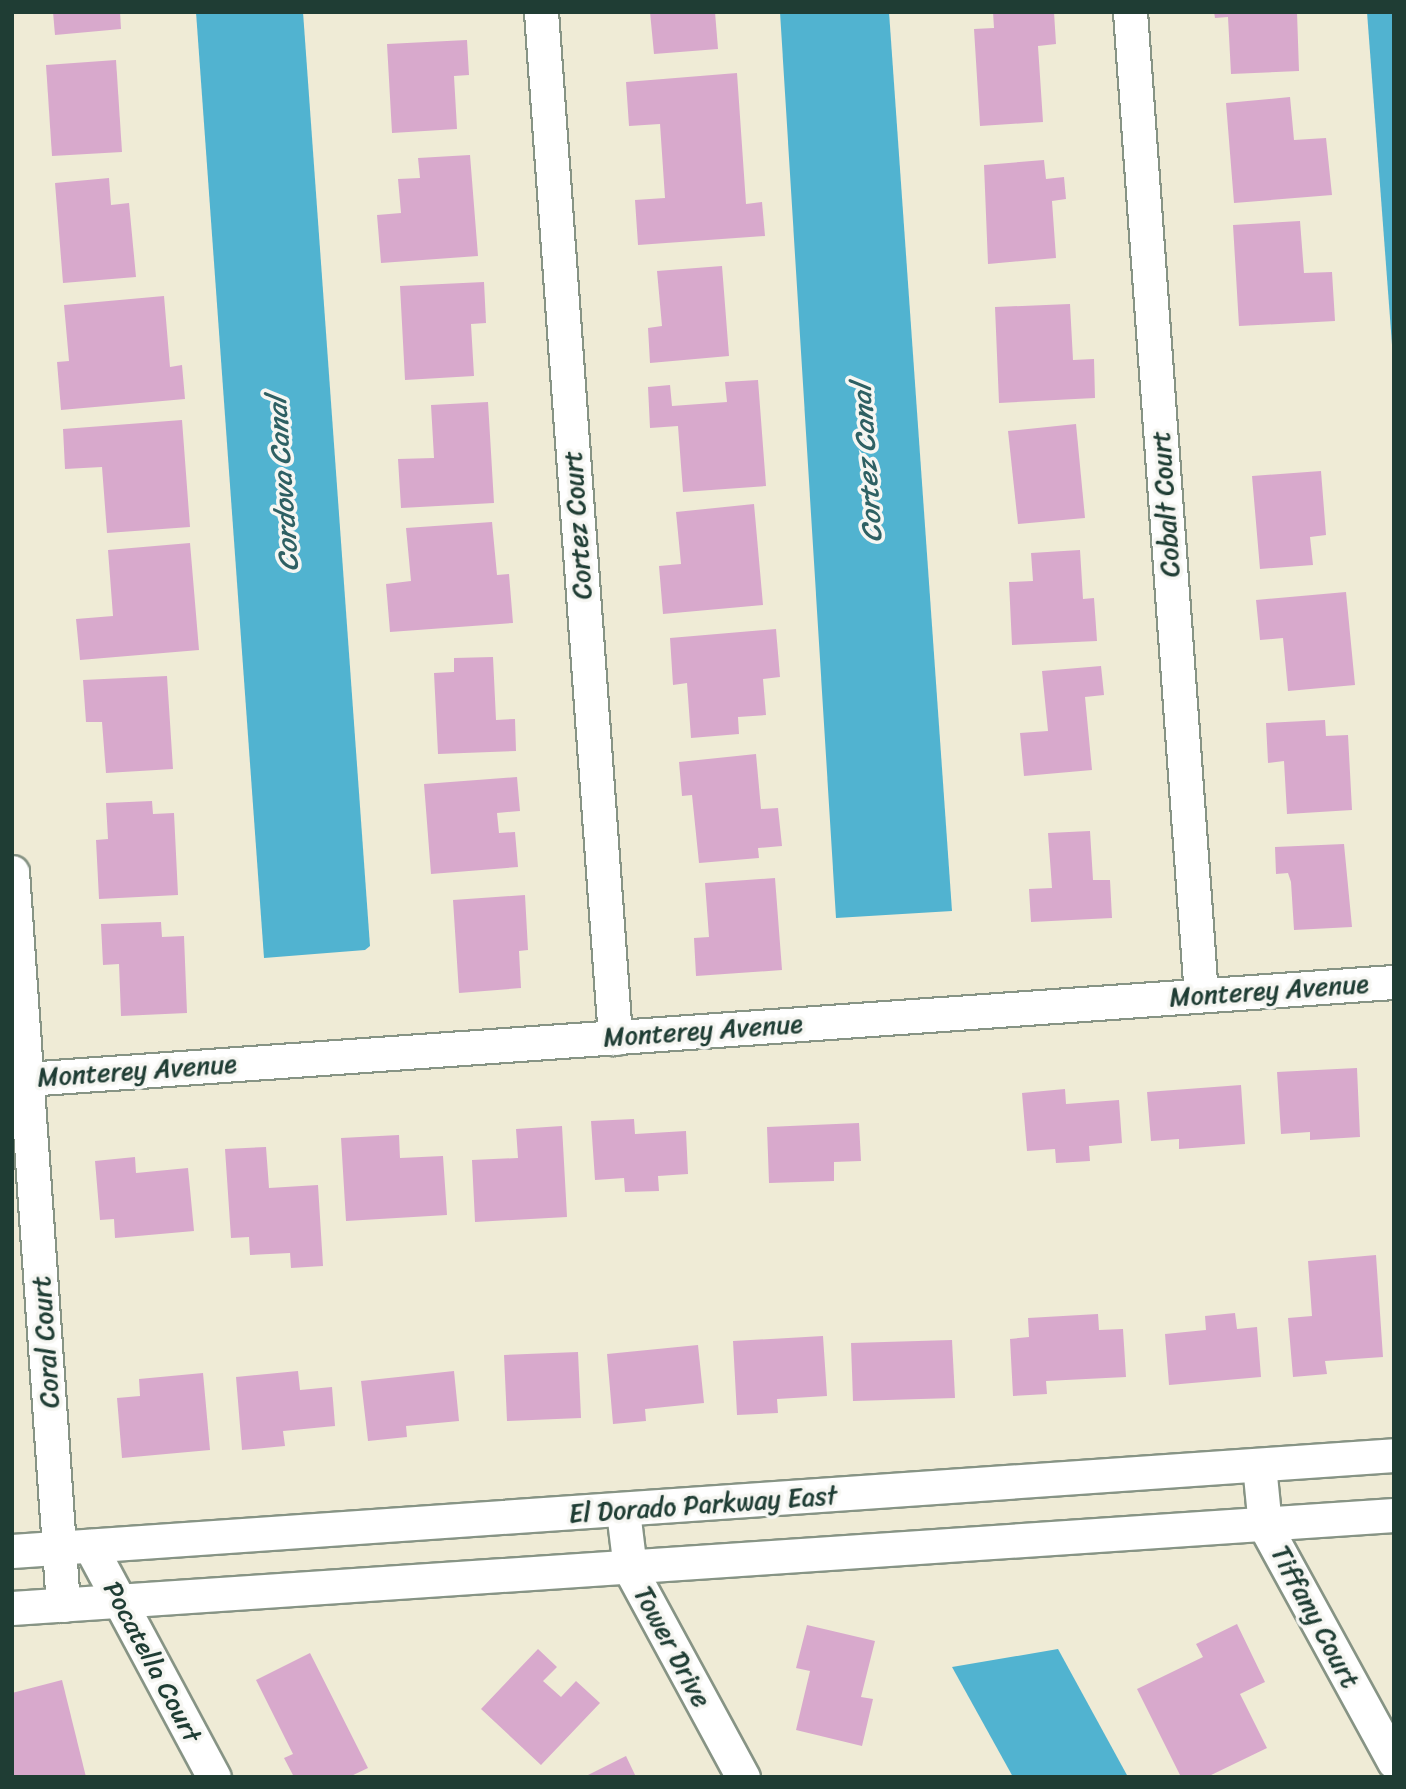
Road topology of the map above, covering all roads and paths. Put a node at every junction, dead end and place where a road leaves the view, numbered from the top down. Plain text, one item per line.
1 (541, 12) edge
2 (1130, 12) edge
3 (12, 872) edge
4 (1394, 982) edge
5 (1201, 995) junction
6 (615, 1038) junction
7 (20, 1080) edge
8 (1394, 1455) edge
9 (1259, 1465) junction
10 (623, 1511) junction
11 (1394, 1515) edge
12 (1265, 1526) junction
13 (75, 1547) junction
14 (12, 1551) edge
15 (630, 1569) junction
16 (119, 1602) junction
17 (63, 1605) junction
18 (12, 1608) edge
19 (1394, 1762) edge
20 (214, 1777) edge
21 (743, 1777) edge

1 - 6 street, Cortez Court
2 - 5 street, Cobalt Court
3 - 7 street, Coral Court
4 - 5 street, Monterey Avenue
5 - 6 street, Monterey Avenue
6 - 7 street, Monterey Avenue
7 - 13 street, Coral Court
8 - 9 street, El Dorado Parkway East
9 - 10 street, El Dorado Parkway East
9 - 12 street, Tiffany Court
10 - 13 street, El Dorado Parkway East
10 - 15 street, Tower Drive
11 - 12 street
12 - 15 street
12 - 19 street, Tiffany Court
13 - 14 street, El Dorado Parkway East
13 - 16 street, Pocatella Court
13 - 17 street, Coral Court
15 - 16 street
15 - 21 street, Tower Drive
16 - 17 street
16 - 20 street, Pocatella Court
17 - 18 street

